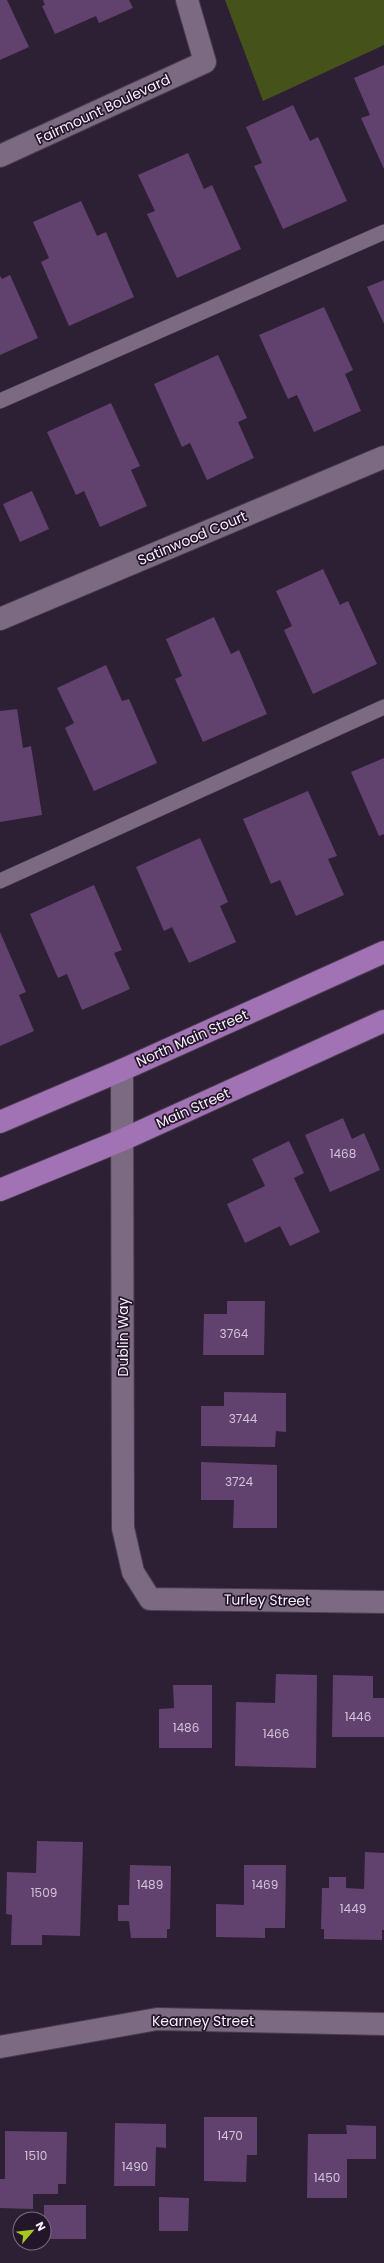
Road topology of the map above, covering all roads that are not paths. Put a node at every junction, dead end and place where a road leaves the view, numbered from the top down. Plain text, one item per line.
1 (187, 0) edge
2 (0, 156) edge
3 (384, 232) edge
4 (0, 400) edge
5 (384, 457) edge
6 (0, 619) edge
7 (384, 707) edge
8 (0, 881) edge
9 (384, 952) edge
10 (384, 1022) edge
11 (122, 1070) junction
12 (0, 1122) edge
13 (122, 1140) junction
14 (0, 1190) edge
15 (150, 1599) joint
16 (384, 1602) edge
17 (384, 2024) edge
18 (0, 2046) edge

1 - 2 street, Fairmount Boulevard
3 - 4 lane
5 - 6 street, Satinwood Court
7 - 8 lane
9 - 11 main road, North Main Street
10 - 13 main road, Main Street
11 - 12 main road, North Main Street
11 - 13 street, Dublin Way
13 - 14 main road, Main Street
13 - 15 street, Dublin Way
15 - 16 street, Turley Street
17 - 18 street, Kearney Street

